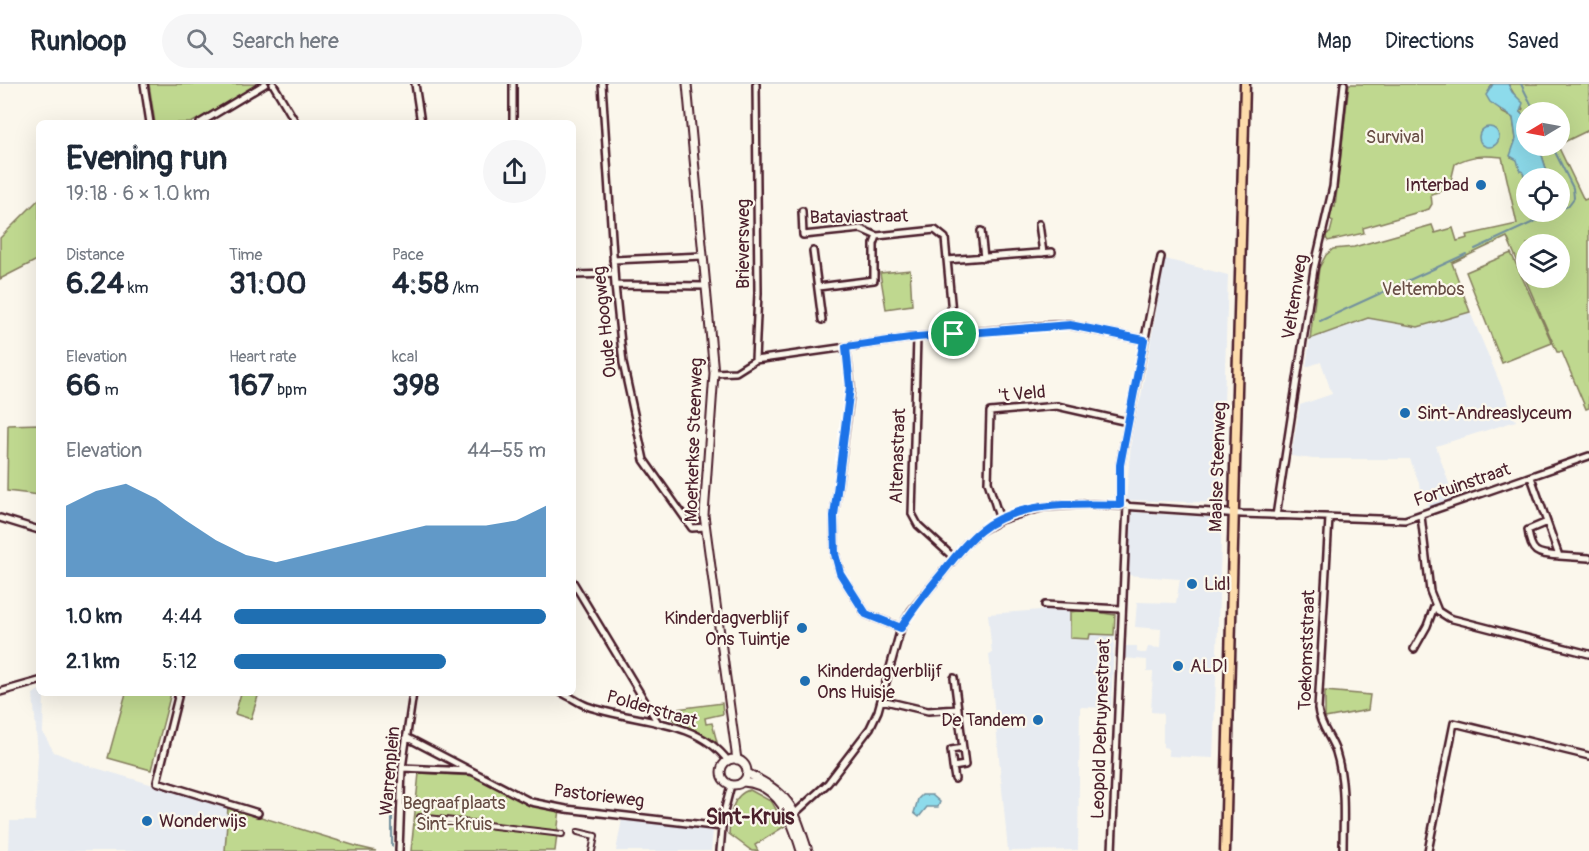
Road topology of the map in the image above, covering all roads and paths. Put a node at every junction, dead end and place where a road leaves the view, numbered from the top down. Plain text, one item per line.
1 (144, 84) edge
2 (265, 84) edge
3 (273, 84) edge
4 (415, 84) edge
5 (513, 84) edge
6 (602, 84) edge
7 (687, 84) edge
8 (756, 84) edge
9 (1245, 84) edge
10 (1344, 84) edge
11 (150, 120) edge
12 (205, 120) edge
13 (294, 120) edge
14 (421, 120) edge
15 (513, 120) edge
16 (802, 211) dead end
17 (1039, 224) dead end
18 (981, 231) dead end
19 (877, 236) junction
20 (813, 251) dead end
21 (1052, 252) dead end
22 (1043, 253) junction
23 (703, 256) junction
24 (1161, 257) dead end
25 (984, 258) junction
26 (613, 260) junction
27 (947, 260) junction
28 (614, 274) junction
29 (576, 275) edge
30 (615, 285) junction
31 (706, 286) junction
32 (818, 287) junction
33 (822, 320) dead end
34 (954, 334) junction
35 (917, 337) junction
36 (1144, 340) junction
37 (846, 347) junction
38 (755, 360) junction
39 (714, 374) junction
40 (1128, 422) junction
41 (1589, 456) edge
42 (1531, 477) junction
43 (1120, 505) junction
44 (1127, 505) junction
45 (1234, 514) junction
46 (1276, 516) junction
47 (1421, 516) junction
48 (0, 518) edge
49 (1329, 518) junction
50 (1000, 520) junction
51 (1547, 522) junction
52 (705, 526) junction
53 (36, 529) edge
54 (1559, 556) junction
55 (954, 558) junction
56 (1589, 558) edge
57 (576, 587) edge
58 (1045, 605) dead end
59 (1434, 607) junction
60 (1121, 609) junction
61 (901, 628) junction
62 (1414, 649) dead end
63 (1589, 654) edge
64 (954, 678) dead end
65 (36, 682) edge
66 (0, 692) edge
67 (178, 696) edge
68 (413, 696) edge
69 (568, 696) edge
70 (881, 700) junction
71 (958, 709) junction
72 (658, 723) junction
73 (406, 737) junction
74 (737, 744) junction
75 (718, 748) junction
76 (963, 748) junction
77 (1589, 756) edge
78 (737, 760) junction
79 (728, 761) junction
80 (953, 767) junction
81 (402, 768) junction
82 (471, 771) junction
83 (747, 773) junction
84 (955, 779) dead end
85 (743, 782) junction
86 (731, 785) junction
87 (258, 813) dead end
88 (793, 815) junction
89 (420, 817) dead end
90 (722, 827) junction
91 (578, 832) dead end
92 (562, 834) dead end
93 (399, 851) edge
94 (592, 851) edge
95 (720, 851) edge
96 (801, 851) edge
97 (808, 851) edge
98 (1112, 851) edge
99 (1225, 851) edge
100 (1343, 851) edge
101 (1428, 851) edge

1 - 11 street
2 - 12 street
3 - 13 street
4 - 14 street
5 - 15 street
6 - 26 street, Oude Hoogweg
7 - 23 street, Moerkerkse Steenweg
8 - 38 street, Brieversweg
9 - 45 main road, Maalse Steenweg
10 - 46 street, Veltemweg
16 - 19 street, Bataviastraat
17 - 22 street
18 - 25 street
19 - 27 street, Bataviastraat
19 - 32 street
20 - 32 street
21 - 22 street
22 - 25 street
23 - 26 street
23 - 31 street, Moerkerkse Steenweg
24 - 36 street
25 - 27 street
26 - 28 street, Oude Hoogweg
27 - 34 street, Bataviastraat
28 - 29 street
28 - 30 street, Oude Hoogweg
30 - 31 street
30 - 52 street, Oude Hoogweg
31 - 39 street, Moerkerkse Steenweg
32 - 33 street
34 - 35 street
34 - 36 street
35 - 37 street
35 - 55 street, Altenastraat
36 - 40 street
37 - 38 street
37 - 61 street
38 - 39 street
39 - 52 street, Moerkerkse Steenweg
40 - 43 street
40 - 50 street, 't Veld
41 - 42 street, Fortuinstraat
42 - 47 street, Fortuinstraat
42 - 51 street
43 - 44 street, Fortuinstraat
43 - 50 street, Fortuinstraat
44 - 45 street, Fortuinstraat
44 - 60 street, Leopold Debruynestraat
45 - 46 street, Fortuinstraat
45 - 99 main road, Maalse Steenweg
46 - 49 street, Fortuinstraat
47 - 49 street, Fortuinstraat
47 - 59 street
48 - 53 street
49 - 100 street, Toekomststraat
50 - 55 street, Fortuinstraat
51 - 54 street
51 - 54 street
52 - 74 street, Moerkerkse Steenweg
54 - 56 street
55 - 61 street, Fortuinstraat
57 - 72 street
58 - 60 street
59 - 62 street
59 - 63 street
60 - 98 street, Leopold Debruynestraat
61 - 70 street
64 - 71 street
65 - 66 street
67 - 87 street
68 - 73 street, Warrenplein
69 - 72 street, Polderstraat
70 - 71 street
70 - 88 street
71 - 76 street
72 - 75 street, Polderstraat
73 - 81 street, Warrenplein
73 - 82 street, Pastorieweg
74 - 75 street
74 - 78 street, Moerkerkse Steenweg
75 - 79 street, Polderstraat
76 - 80 street
76 - 80 street
77 - 101 street
78 - 79 street
78 - 83 street
79 - 86 street
80 - 84 street
81 - 82 street
81 - 93 street, Warrenplein
82 - 90 street, Pastorieweg
83 - 85 street
83 - 88 street
85 - 86 street
85 - 88 street
86 - 90 street
88 - 96 street
88 - 97 street
89 - 92 street
90 - 95 street
91 - 94 street

